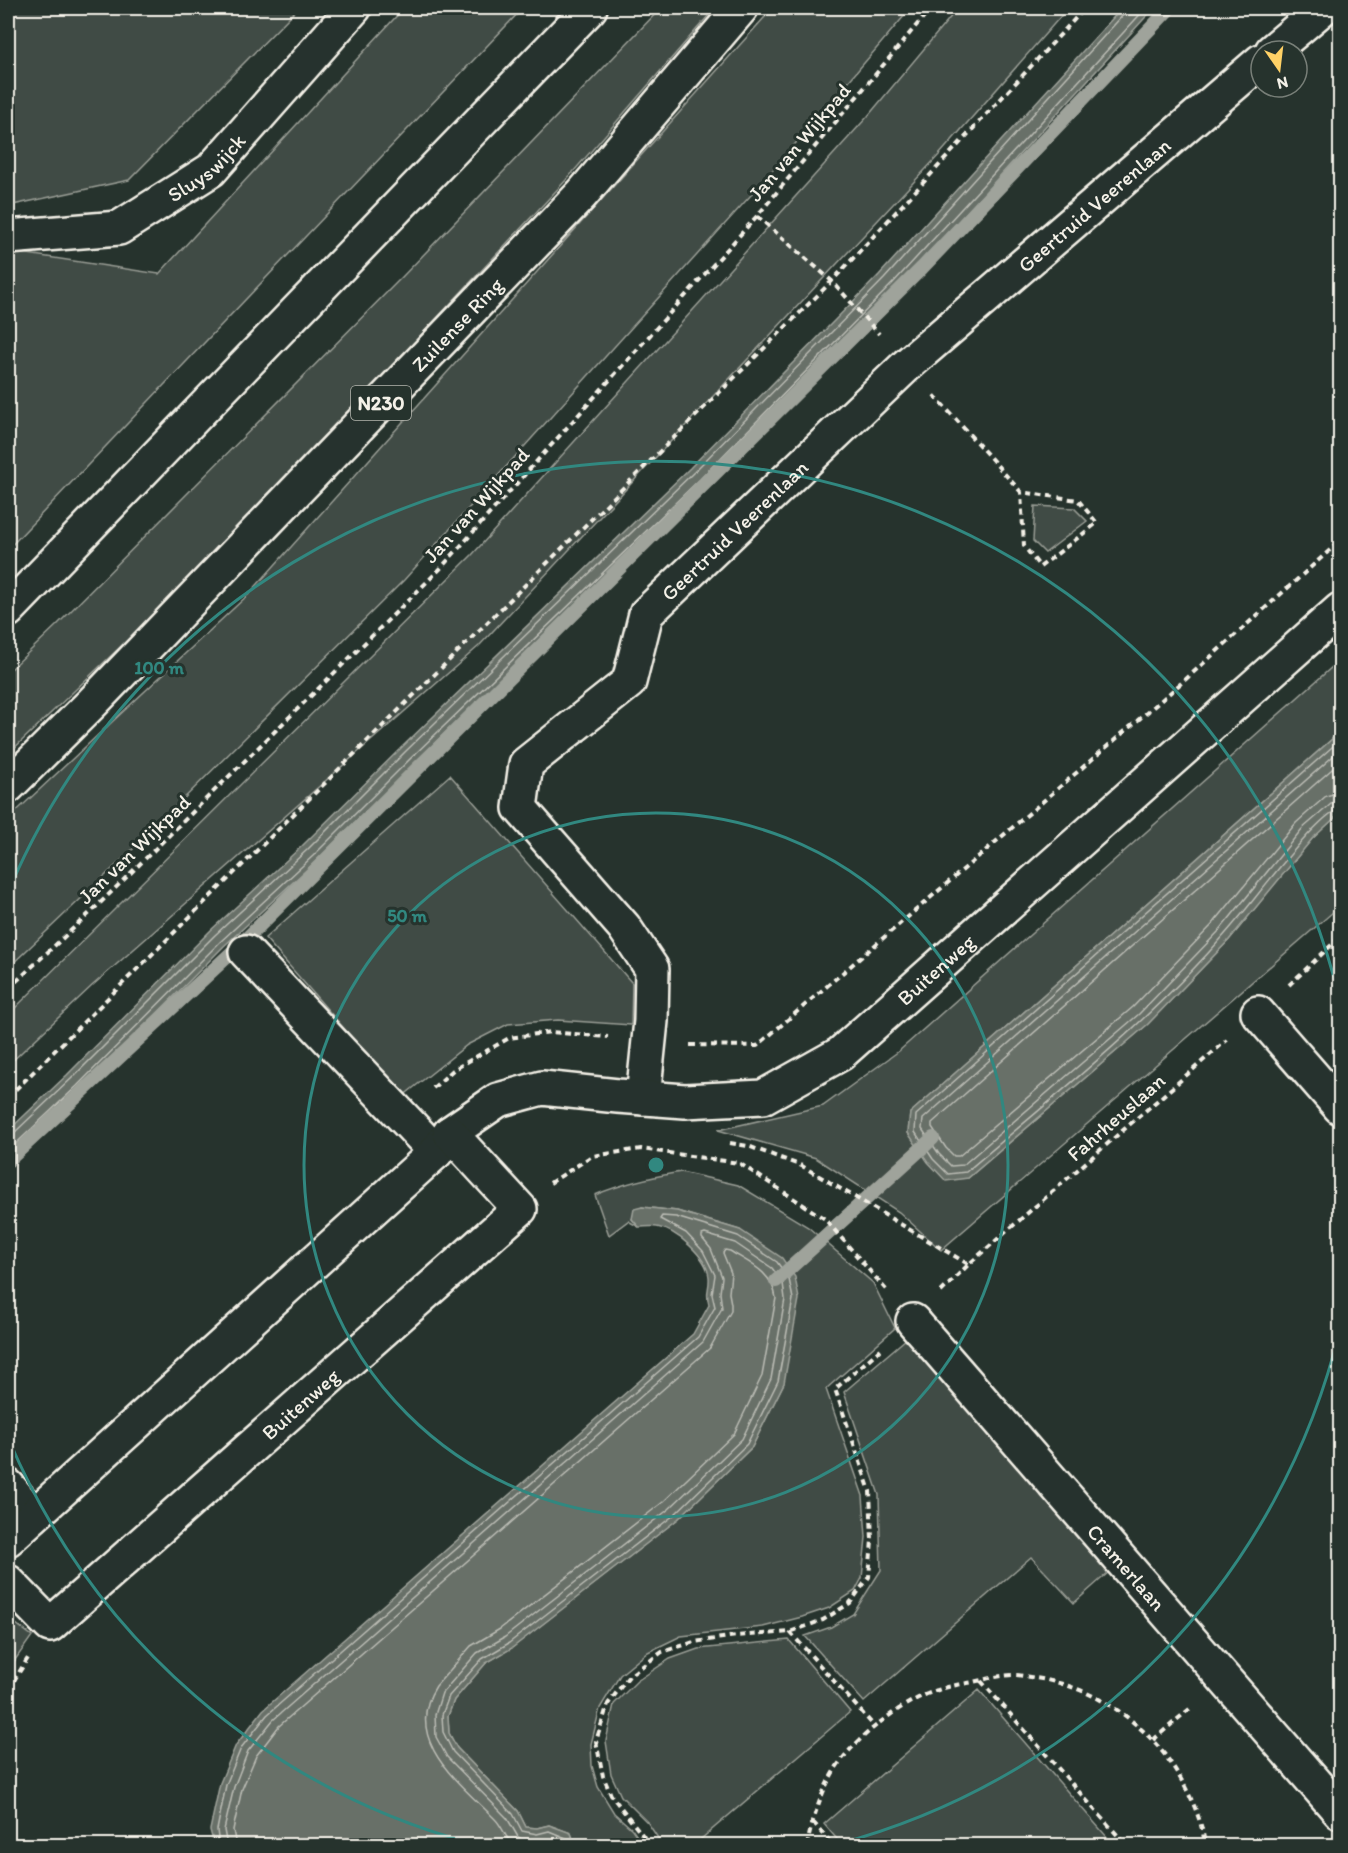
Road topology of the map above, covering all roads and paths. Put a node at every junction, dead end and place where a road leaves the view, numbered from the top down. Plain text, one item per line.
1 (354, 8) edge
2 (590, 8) edge
3 (741, 8) edge
4 (932, 8) edge
5 (1085, 8) edge
6 (1323, 8) edge
7 (1286, 39) edge
8 (1249, 71) edge
9 (756, 216) junction
10 (8, 237) edge
11 (832, 281) junction
12 (871, 325) dead end
13 (907, 365) junction
14 (1021, 492) junction
15 (1341, 541) edge
16 (8, 610) edge
17 (1341, 610) edge
18 (8, 786) edge
19 (1341, 937) edge
20 (246, 952) dead end
21 (8, 989) edge
22 (1258, 1013) junction
23 (649, 1041) junction
24 (8, 1097) edge
25 (643, 1098) junction
26 (1341, 1107) edge
27 (401, 1115) junction
28 (726, 1142) dead end
29 (443, 1143) junction
30 (520, 1209) junction
31 (969, 1264) junction
32 (913, 1321) junction
33 (8, 1486) edge
34 (33, 1516) junction
35 (8, 1539) edge
36 (8, 1582) edge
37 (790, 1632) junction
38 (1225, 1679) junction
39 (980, 1680) junction
40 (875, 1727) junction
41 (1153, 1740) junction
42 (1341, 1812) edge
43 (813, 1822) junction
44 (651, 1845) edge
45 (807, 1845) edge
46 (834, 1845) edge
47 (1127, 1845) edge
48 (1205, 1845) edge

1 - 10 street, Sluyswijck
2 - 16 street
3 - 18 street, Zuilense Ring / N230
4 - 9 path, Jan van Wijkpad
5 - 11 path
6 - 7 street
8 - 13 street, Geertruid Veerenlaan
9 - 11 path
9 - 21 path, Jan van Wijkpad
11 - 12 path
11 - 24 path
13 - 14 path
13 - 23 street, Geertruid Veerenlaan
14 - 14 path
15 - 23 path
17 - 25 street, Buitenweg
19 - 22 path, Fahrheuslaan
20 - 27 street
22 - 26 street
22 - 31 path, Fahrheuslaan
23 - 25 street, Geertruid Veerenlaan
23 - 27 path
25 - 29 street, Buitenweg
27 - 29 street
28 - 31 path
29 - 30 street
29 - 34 street, Buitenweg
30 - 32 path
30 - 36 street, Buitenweg
31 - 32 path, Fahrheuslaan
32 - 37 path, Fahrheuslaan
32 - 38 street, Cramerlaan
33 - 34 street
34 - 35 street, Buitenweg
37 - 40 path
37 - 44 path
38 - 41 path
38 - 42 street, Cramerlaan
39 - 40 path
39 - 41 path
39 - 47 path
40 - 43 path
41 - 48 path
43 - 45 path
43 - 46 path

